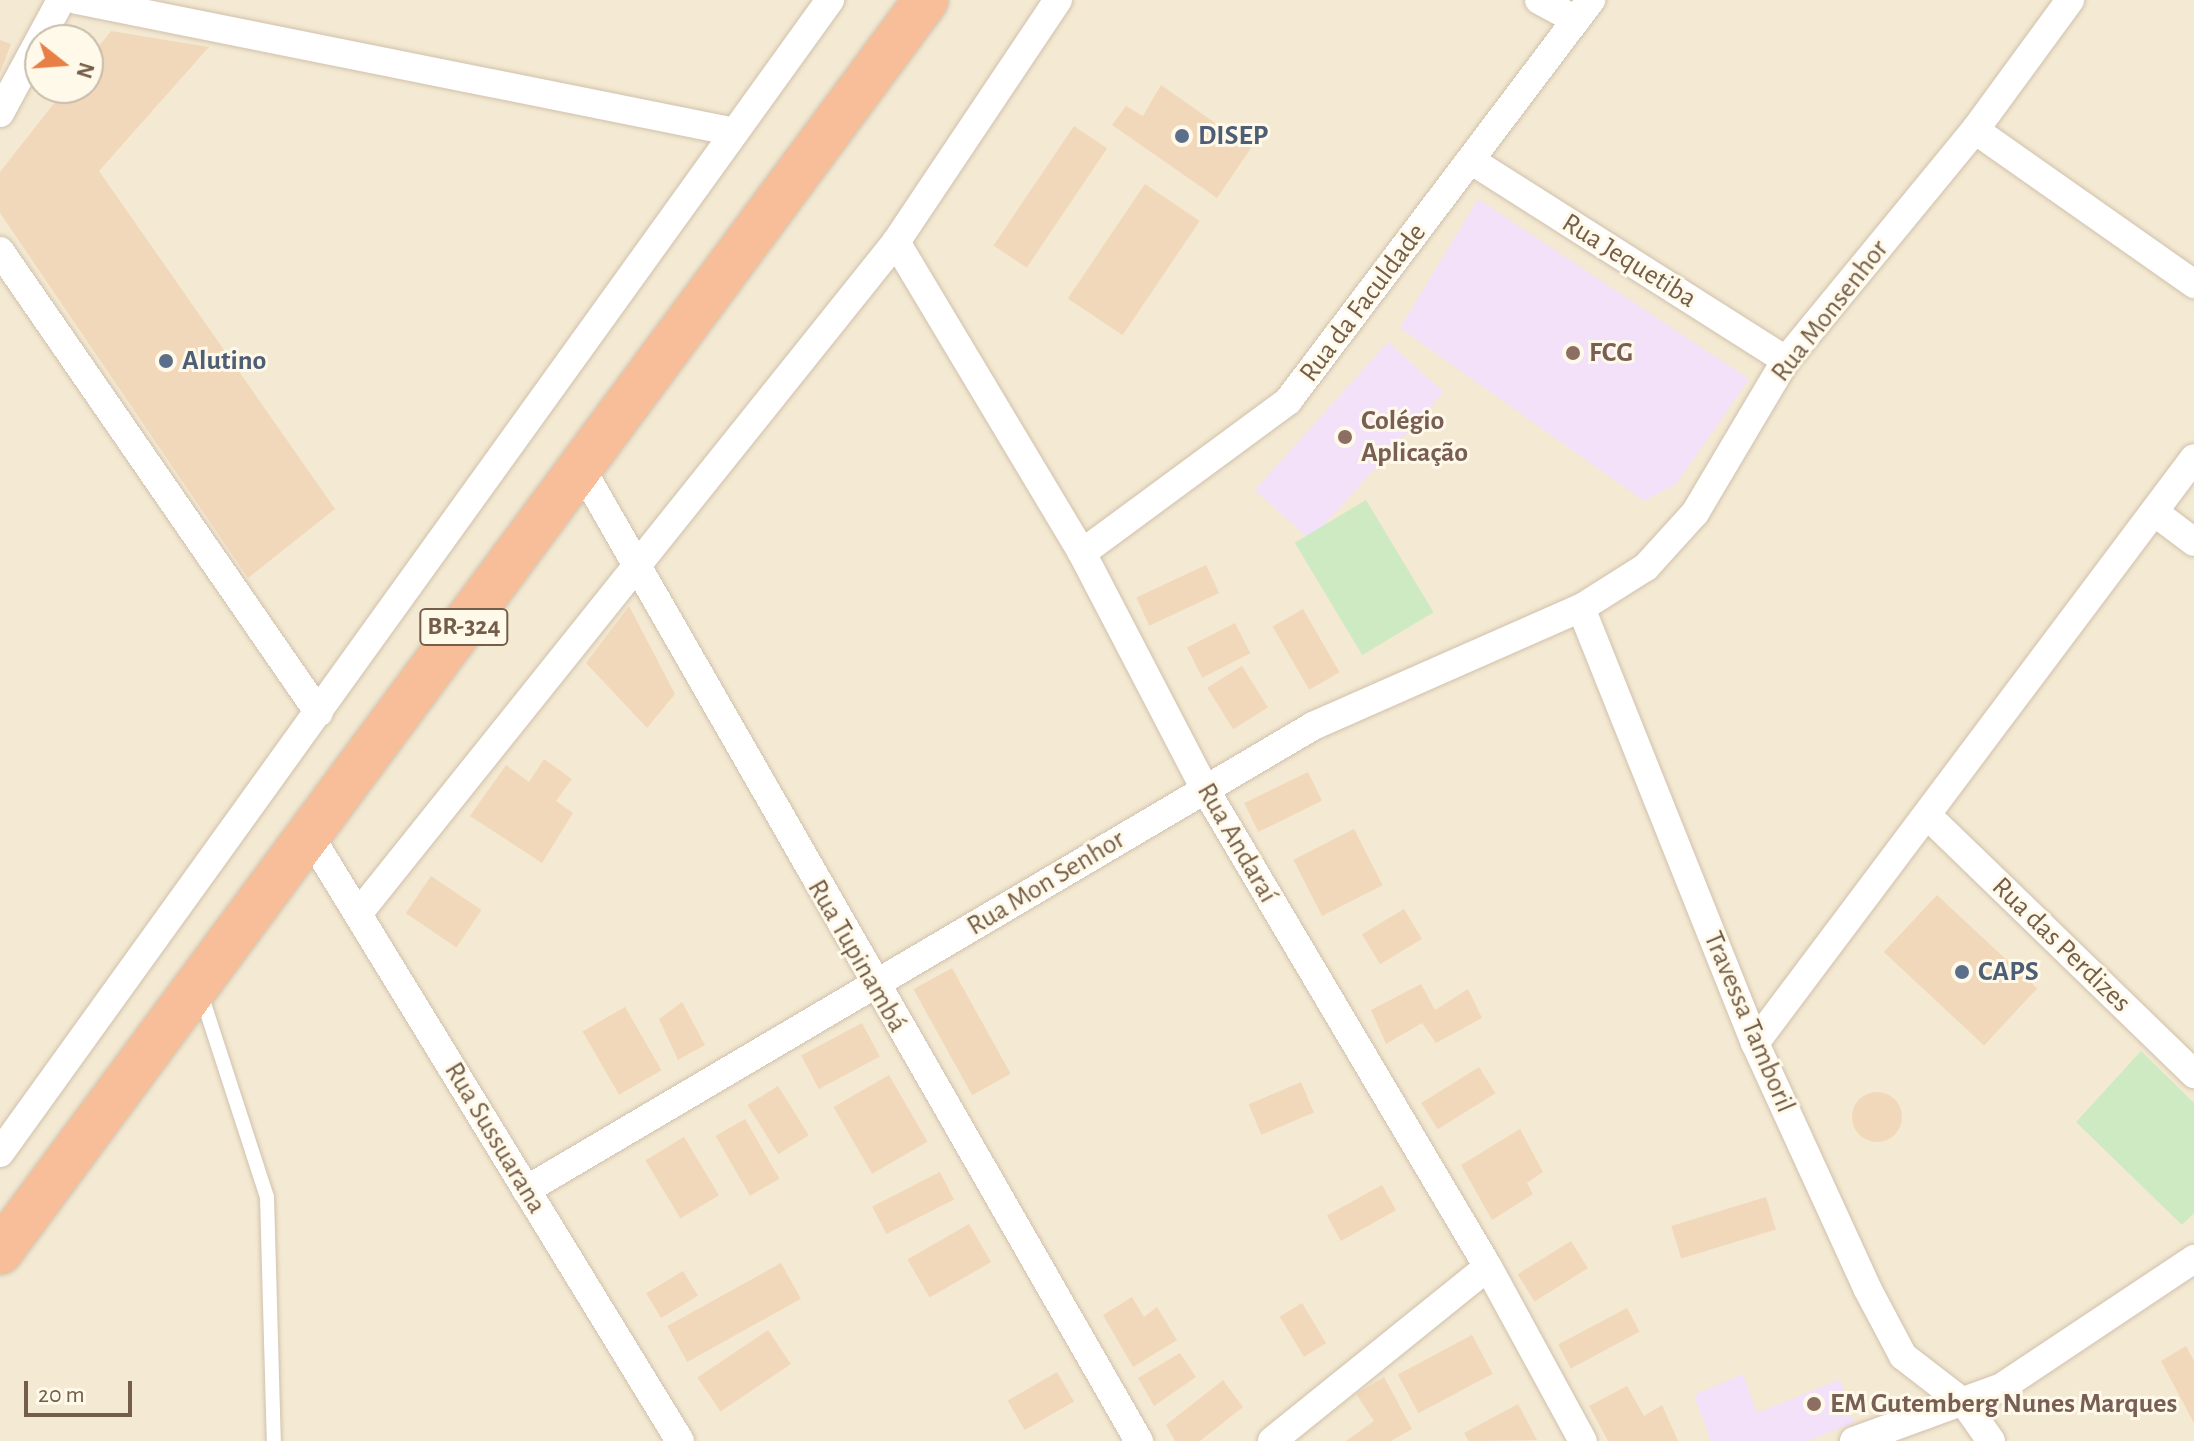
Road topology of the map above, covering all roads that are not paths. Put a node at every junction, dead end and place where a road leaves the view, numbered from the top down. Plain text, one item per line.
1 (61, 0) edge
2 (77, 0) edge
3 (830, 0) edge
4 (926, 0) edge
5 (1058, 0) edge
6 (1539, 0) edge
7 (2070, 0) edge
8 (1583, 10) edge
9 (0, 113) edge
10 (1975, 130) junction
11 (735, 132) junction
12 (1472, 161) junction
13 (896, 242) junction
14 (0, 251) edge
15 (2194, 284) edge
16 (1786, 360) junction
17 (2194, 458) edge
18 (581, 468) junction
19 (2157, 514) junction
20 (2194, 542) edge
21 (1082, 553) junction
22 (635, 566) junction
23 (1581, 608) junction
24 (319, 713) junction
25 (1205, 789) junction
26 (1928, 816) junction
27 (310, 836) junction
28 (358, 914) junction
29 (198, 986) junction
30 (874, 986) junction
31 (1755, 1043) junction
32 (2194, 1074) edge
33 (0, 1153) edge
34 (526, 1190) junction
35 (0, 1252) edge
36 (2194, 1259) edge
37 (1488, 1267) junction
38 (1965, 1404) junction
39 (274, 1441) edge
40 (680, 1441) edge
41 (1139, 1441) edge
42 (1272, 1441) edge
43 (1583, 1441) edge
44 (1854, 1441) edge
45 (1991, 1441) edge

1 - 9 street
2 - 11 street
3 - 11 street
4 - 18 highway, BR-324
5 - 13 street
6 - 8 street
7 - 10 street, Rua Monsenhor
8 - 12 street, Rua da Faculdade
10 - 15 street
10 - 16 street, Rua Monsenhor
11 - 24 street
12 - 16 street, Rua Jequetiba
12 - 21 street, Rua da Faculdade
13 - 21 street, Rua Andaraí
13 - 22 street
14 - 24 street
16 - 23 street, Rua Monsenhor
17 - 19 street
18 - 22 street, Rua Tupinambá
18 - 27 highway, BR-324
19 - 20 street
19 - 26 street
21 - 25 street, Rua Andaraí
22 - 28 street
22 - 30 street, Rua Tupinambá
23 - 25 street, Rua Mon Senhor
23 - 31 street, Travessa Tamboril
24 - 33 street
25 - 30 street, Rua Mon Senhor
25 - 37 street, Rua Andaraí
26 - 31 street
26 - 32 street, Rua das Perdizes
27 - 28 street, Rua Sussuarana
27 - 29 highway, BR-324
28 - 34 street, Rua Sussuarana
29 - 35 highway, BR-324
29 - 39 lane
30 - 34 street, Rua Mon Senhor
30 - 41 street, Rua Tupinambá
31 - 38 street, Travessa Tamboril
34 - 40 street, Rua Sussuarana
36 - 38 street
37 - 42 street
37 - 43 street, Rua Andaraí
38 - 44 street
38 - 45 street

